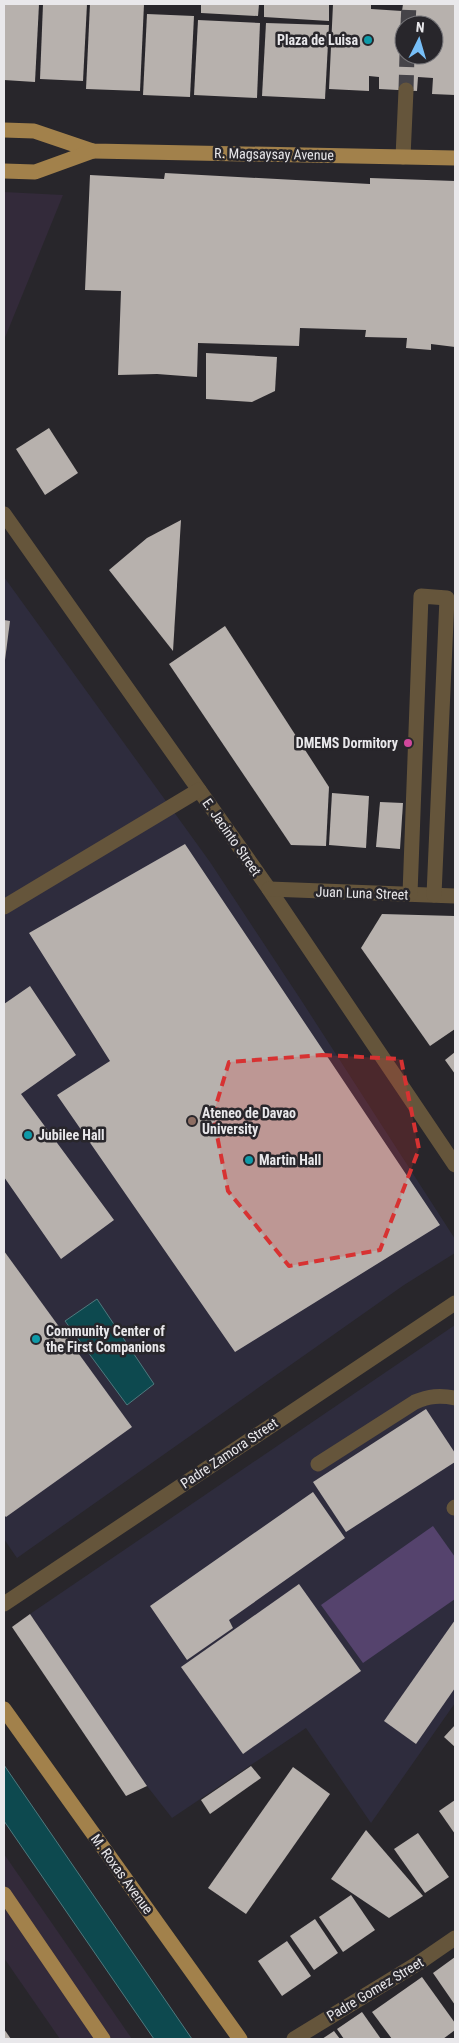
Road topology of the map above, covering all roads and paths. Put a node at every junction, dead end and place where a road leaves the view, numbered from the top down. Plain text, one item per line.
1 (406, 90) tunnel mouth
2 (4, 130) edge
3 (93, 151) junction
4 (403, 157) junction
5 (455, 158) edge
6 (4, 171) edge
7 (4, 514) edge
8 (199, 790) junction
9 (269, 889) junction
10 (410, 894) junction
11 (434, 895) junction
12 (455, 896) edge
13 (4, 907) edge
14 (455, 1164) edge
15 (455, 1303) edge
16 (455, 1398) edge
17 (318, 1464) dead end
18 (4, 1604) edge
19 (4, 1709) edge
20 (4, 1894) edge
21 (455, 1938) edge
22 (103, 2039) edge
23 (240, 2039) edge
24 (294, 2039) edge

1 - 4 street
2 - 3 main road, R. Magsaysay Avenue
3 - 4 main road, R. Magsaysay Avenue
3 - 6 main road, R. Magsaysay Avenue
4 - 5 main road, R. Magsaysay Avenue
7 - 8 street, E. Jacinto Street
8 - 9 street, E. Jacinto Street
8 - 13 street
9 - 10 street, Juan Luna Street
9 - 14 street, E. Jacinto Street
10 - 11 street, Juan Luna Street
10 - 11 street
11 - 12 street, Juan Luna Street
15 - 18 street, Padre Zamora Street
16 - 17 street
19 - 23 main road, M. Roxas Avenue
20 - 22 main road
21 - 24 street, Padre Gomez Street

